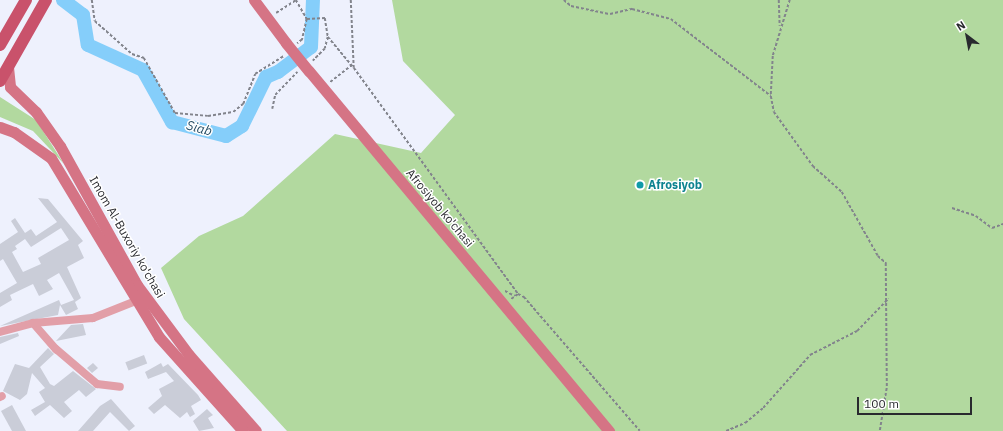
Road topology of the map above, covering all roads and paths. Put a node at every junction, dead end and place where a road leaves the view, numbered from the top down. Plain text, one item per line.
1 (26, 0) edge
2 (46, 0) edge
3 (92, 0) edge
4 (254, 0) edge
5 (296, 0) edge
6 (351, 0) edge
7 (564, 0) edge
8 (779, 0) edge
9 (790, 0) edge
10 (272, 15) dead end
11 (325, 18) dead end
12 (308, 19) junction
13 (780, 28) junction
14 (328, 36) dead end
15 (3, 39) edge
16 (287, 49) junction
17 (352, 65) junction
18 (8, 67) junction
19 (354, 68) junction
20 (0, 81) edge
21 (326, 85) dead end
22 (770, 96) junction
23 (0, 127) edge
24 (952, 208) dead end
25 (1003, 224) edge
26 (518, 294) junction
27 (888, 298) junction
28 (136, 302) junction
29 (504, 305) junction
30 (33, 323) junction
31 (0, 332) edge
32 (185, 359) junction
33 (120, 387) dead end
34 (731, 430) edge
35 (243, 431) edge
36 (256, 431) edge
37 (609, 431) edge
38 (640, 431) edge
39 (726, 431) edge
40 (880, 431) edge

1 - 15 main road
2 - 18 main road
3 - 16 path
4 - 16 main road, Afrosiyob ko'chasi
5 - 10 path
5 - 12 path
6 - 19 path
7 - 22 path
8 - 13 path
9 - 13 path
11 - 12 path
12 - 16 path
13 - 22 path
14 - 17 path
16 - 29 main road, Afrosiyob ko'chasi, bridge
17 - 19 path
17 - 21 path
18 - 20 main road
18 - 32 main road, Imom Al-Buxoriy ko'chasi
19 - 26 path
22 - 27 path
23 - 28 main road, Imom Al-Buxoriy ko'chasi
24 - 25 path
26 - 29 path
26 - 38 path
27 - 34 path
27 - 40 path
28 - 30 street
28 - 32 main road, Imom Al-Buxoriy ko'chasi
29 - 37 main road, Afrosiyob ko'chasi
30 - 31 street
30 - 33 street
32 - 35 main road, Imom Al-Buxoriy ko'chasi
32 - 36 main road, Imom Al-Buxoriy ko'chasi
34 - 39 path

